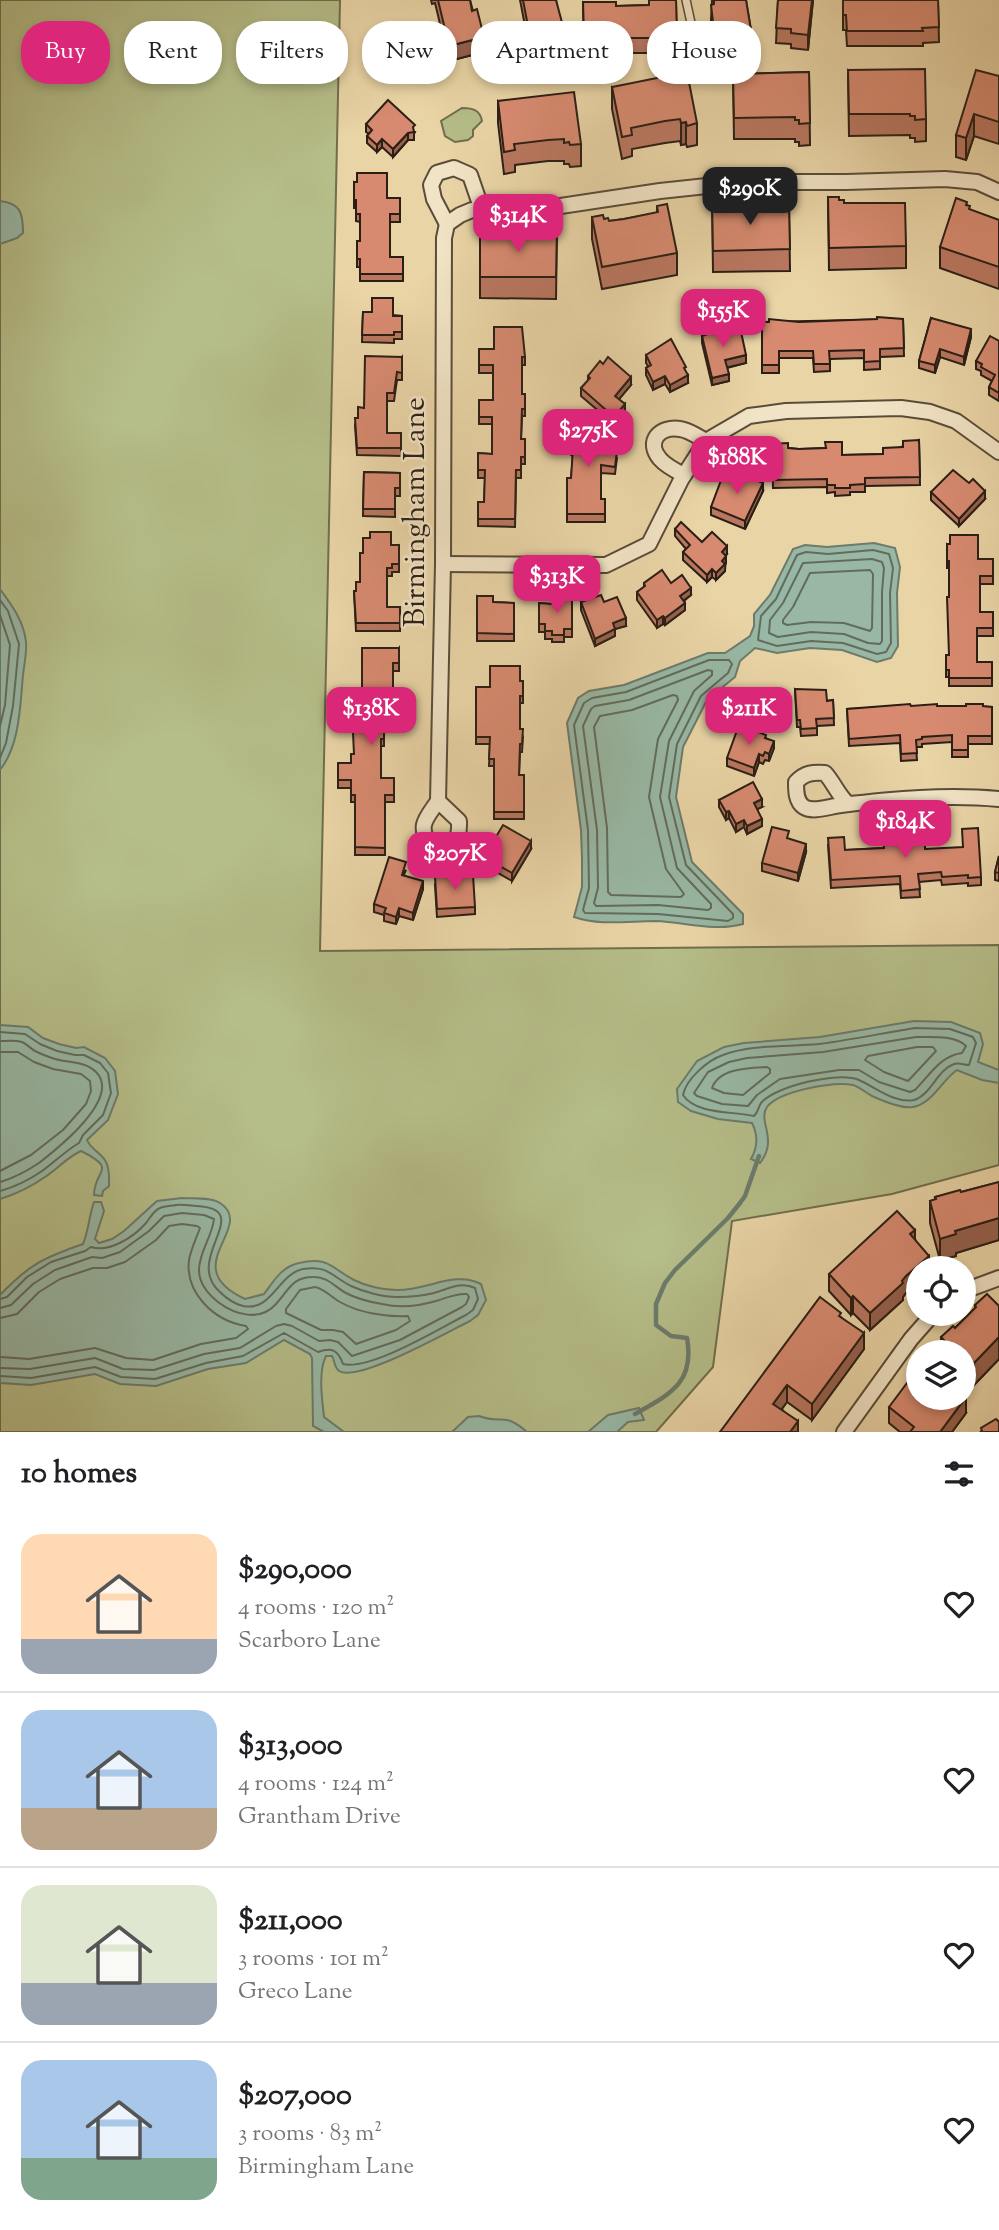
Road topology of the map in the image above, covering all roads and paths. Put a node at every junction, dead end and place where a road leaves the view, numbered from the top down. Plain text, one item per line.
1 (686, 0) edge
2 (691, 21) edge
3 (999, 192) edge
4 (482, 210) junction
5 (447, 224) junction
6 (706, 441) junction
7 (999, 452) edge
8 (684, 475) junction
9 (443, 564) junction
10 (999, 799) edge
11 (438, 801) dead end
12 (848, 804) dead end
13 (999, 1278) edge
14 (976, 1287) edge
15 (922, 1326) edge
16 (844, 1432) edge

1 - 2 lane
3 - 4 street
4 - 5 street
4 - 5 street, Birmingham Lane
5 - 9 street, Birmingham Lane
6 - 7 street
6 - 8 street
6 - 8 street
8 - 9 street
9 - 11 street, Birmingham Lane
10 - 12 street
13 - 14 street
15 - 16 street

